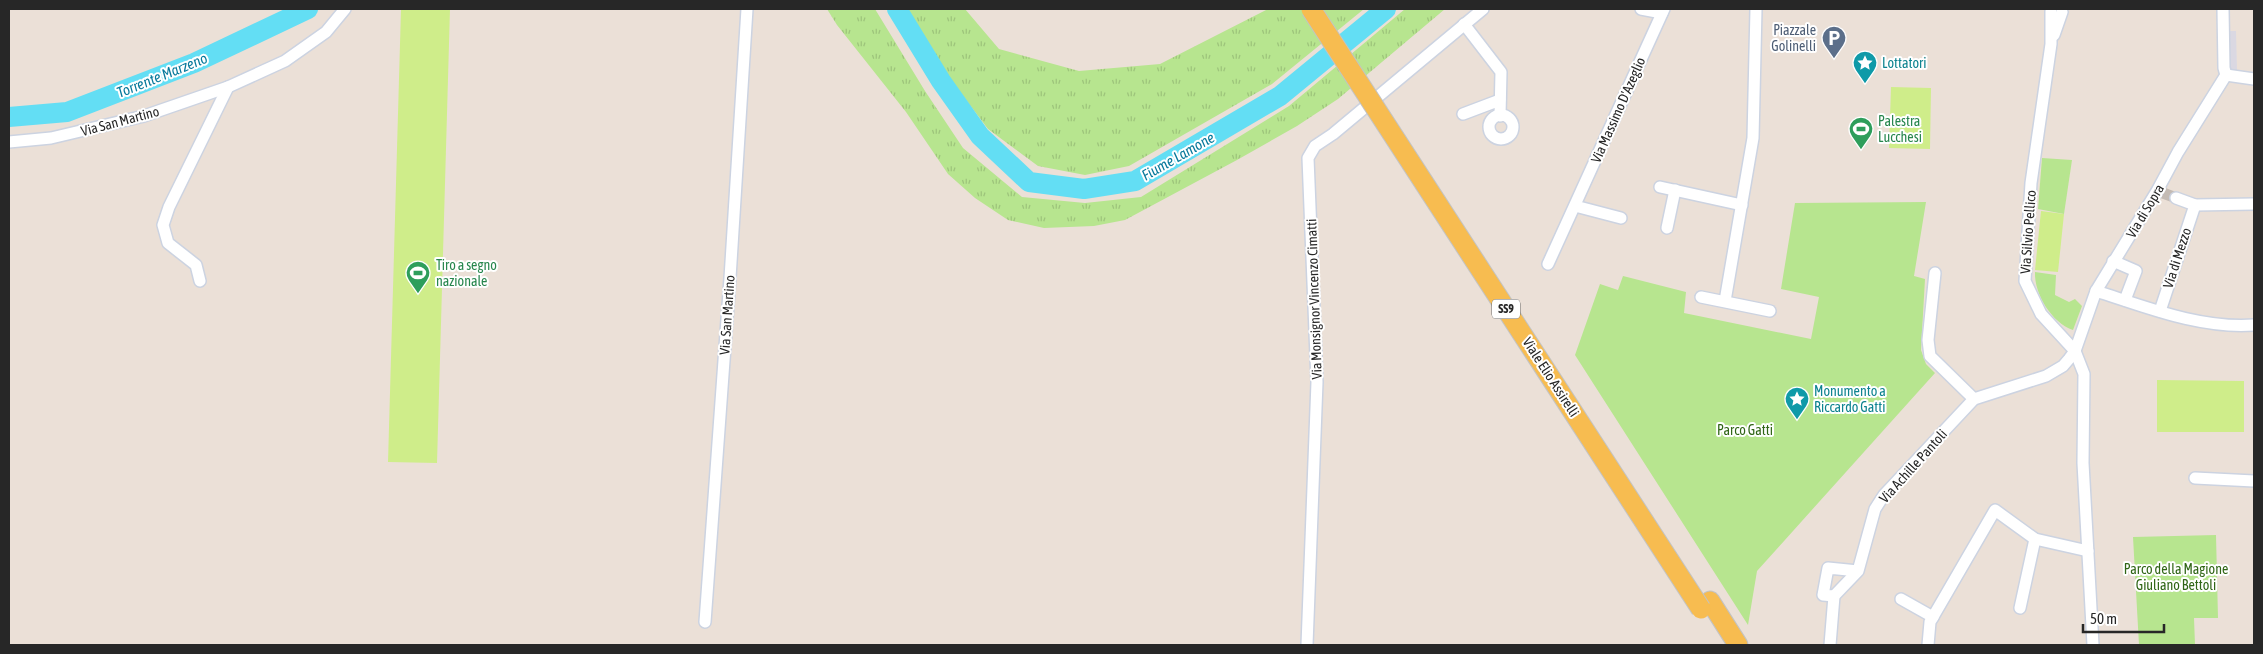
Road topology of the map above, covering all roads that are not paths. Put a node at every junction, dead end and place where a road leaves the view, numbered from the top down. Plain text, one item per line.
1 (345, 9) edge
2 (748, 9) edge
3 (1311, 9) edge
4 (1324, 9) edge
5 (1483, 9) edge
6 (1641, 9) edge
7 (1756, 9) edge
8 (2223, 9) edge
9 (2057, 10) edge
10 (1663, 11) edge
11 (1464, 24) junction
12 (2226, 75) junction
13 (2254, 79) edge
14 (228, 87) junction
15 (1500, 100) junction
16 (1463, 114) dead end
17 (1500, 116) dead end
18 (9, 142) edge
19 (1660, 187) dead end
20 (1675, 190) junction
21 (2176, 198) tunnel mouth
22 (2254, 204) edge
23 (1742, 205) junction
24 (2195, 205) junction
25 (1575, 206) junction
26 (1621, 218) dead end
27 (1667, 228) dead end
28 (2113, 261) junction
29 (1548, 264) dead end
30 (1935, 273) dead end
31 (200, 281) dead end
32 (2096, 291) junction
33 (1701, 297) dead end
34 (2125, 300) junction
35 (1725, 301) junction
36 (1770, 310) dead end
37 (2160, 311) junction
38 (2254, 325) edge
39 (2076, 351) junction
40 (1974, 400) junction
41 (2195, 478) dead end
42 (2254, 481) edge
43 (2035, 539) junction
44 (2088, 551) junction
45 (1858, 571) junction
46 (1834, 596) junction
47 (1901, 599) dead end
48 (1706, 605) junction
49 (2020, 608) dead end
50 (1933, 617) junction
51 (705, 622) dead end
52 (1307, 645) edge
53 (1725, 645) edge
54 (1738, 645) edge
55 (1830, 645) edge
56 (1928, 645) edge
57 (2092, 645) edge

1 - 14 street, Via San Martino
2 - 51 street, Via San Martino
3 - 48 main road, Viale Elio Assirelli / SS9, bridge
4 - 48 main road, Viale Elio Assirelli / SS9
5 - 11 street, Via Monsignor Vincenzo Cimatti
6 - 10 street, Via Massimo D'Azeglio
7 - 23 street
8 - 12 street
9 - 39 street, Via Silvio Pellico
10 - 25 street, Via Massimo D'Azeglio
11 - 15 street
11 - 52 street, Via Monsignor Vincenzo Cimatti
12 - 13 street
12 - 28 street, Via di Sopra
14 - 18 street, Via San Martino
14 - 31 street
15 - 16 street
15 - 17 street
19 - 20 street
20 - 23 street
20 - 27 street
21 - 24 street
22 - 24 street
23 - 35 street
24 - 37 street, Via di Mezzo
25 - 26 street
25 - 29 street, Via Massimo D'Azeglio
28 - 32 street, Via di Sopra
28 - 34 street
30 - 40 street
32 - 34 street
32 - 39 street, Via di Sopra
33 - 35 street
34 - 37 street
35 - 36 street
37 - 38 street
39 - 40 street, Via Achille Pantoli
39 - 44 street, Via Silvio Pellico
40 - 45 street, Via Achille Pantoli
41 - 42 street
43 - 44 street
43 - 49 street
43 - 50 street
44 - 57 street, Via Silvio Pellico
45 - 46 street, Via Achille Pantoli
45 - 46 street
46 - 55 street
47 - 50 street
48 - 53 main road, Viale Elio Assirelli / SS9
48 - 54 main road, Viale Elio Assirelli / SS9
50 - 56 street

